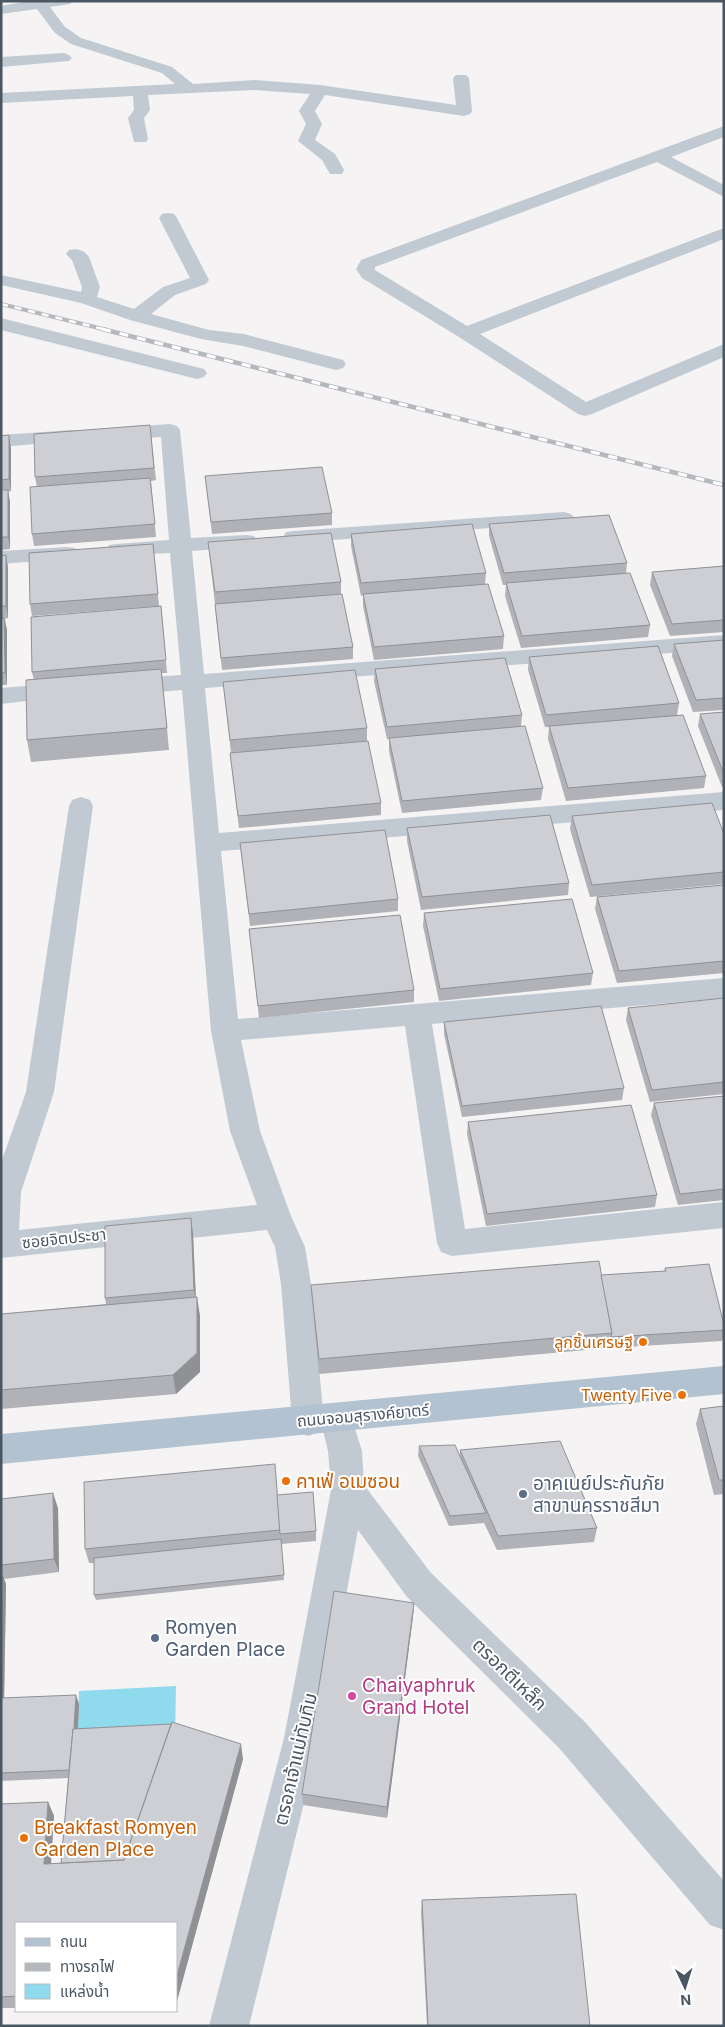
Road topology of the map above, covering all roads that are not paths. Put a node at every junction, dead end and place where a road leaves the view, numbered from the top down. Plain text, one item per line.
1 (65, 1) edge
2 (38, 4) edge
3 (1, 10) edge
4 (64, 58) dead end
5 (1, 62) edge
6 (461, 78) dead end
7 (189, 88) junction
8 (320, 90) junction
9 (140, 91) junction
10 (1, 98) edge
11 (724, 131) edge
12 (140, 139) dead end
13 (658, 156) junction
14 (336, 170) dead end
15 (724, 192) edge
16 (168, 218) dead end
17 (724, 233) edge
18 (74, 254) dead end
19 (1, 280) edge
20 (86, 299) junction
21 (137, 316) junction
22 (1, 324) edge
23 (466, 333) junction
24 (724, 350) edge
25 (336, 364) dead end
26 (197, 373) dead end
27 (1, 441) edge
28 (564, 518) edge
29 (179, 546) junction
30 (1, 558) edge
31 (724, 642) edge
32 (192, 682) junction
33 (1, 696) edge
34 (724, 801) edge
35 (81, 806) dead end
36 (209, 843) junction
37 (724, 988) edge
38 (417, 1016) junction
39 (225, 1031) junction
40 (724, 1215) edge
41 (276, 1216) junction
42 (2, 1245) edge
43 (724, 1380) edge
44 (322, 1419) junction
45 (1, 1449) edge
46 (348, 1490) junction
47 (724, 1911) edge
48 (229, 2026) edge

1 - 2 street
2 - 3 street
2 - 7 street
4 - 5 street
6 - 8 street
7 - 8 street
7 - 9 street
8 - 14 street
9 - 10 street
9 - 12 street
11 - 13 street
13 - 15 street
13 - 23 street
16 - 21 street
17 - 23 street
18 - 20 street
19 - 20 street
20 - 21 street
21 - 25 street
22 - 26 street
23 - 24 street
27 - 29 street
28 - 29 street
29 - 30 street
29 - 32 street
31 - 32 street
32 - 33 street
32 - 36 street
34 - 36 street
35 - 42 street
36 - 39 street
37 - 38 street
38 - 39 street
38 - 40 street
39 - 41 street
41 - 42 street, ซอยจิตประชา
41 - 44 street
43 - 44 main road, ถนนจอมสุรางค์ยาตร์
44 - 45 main road, ถนนจอมสุรางค์ยาตร์
44 - 46 street
46 - 47 street, ตรอกตีเหล็ก
46 - 48 street, ตรอกเจ้าแม่ทับทิม

